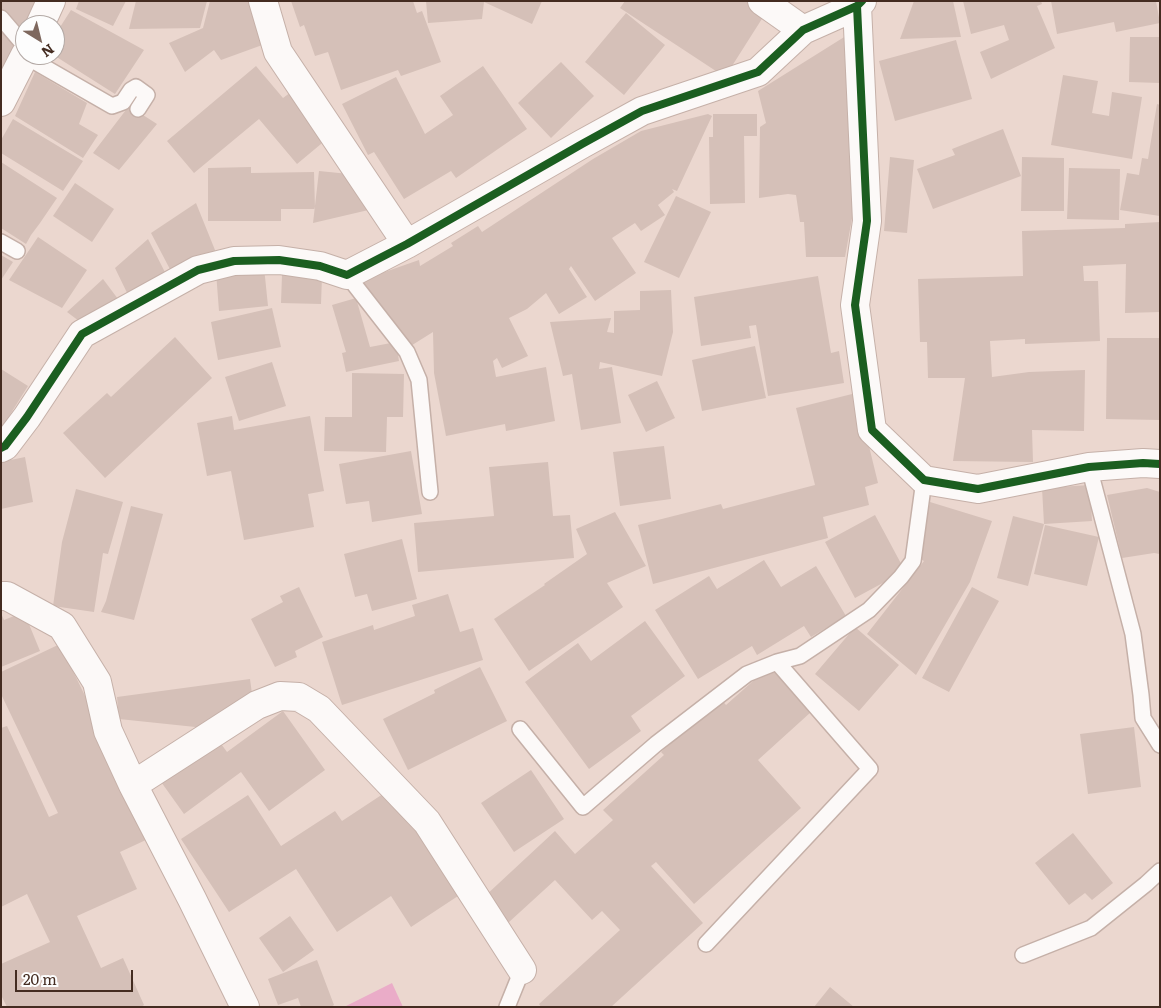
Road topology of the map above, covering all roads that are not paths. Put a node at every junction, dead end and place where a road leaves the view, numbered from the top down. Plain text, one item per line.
1 (52, 1) edge
2 (262, 1) edge
3 (762, 1) edge
4 (859, 4) edge
5 (45, 15) edge
6 (1, 18) edge
7 (803, 30) junction
8 (15, 38) edge
9 (19, 65) edge
10 (46, 65) edge
11 (2, 99) edge
12 (138, 109) dead end
13 (1, 242) edge
14 (407, 244) junction
15 (17, 251) dead end
16 (347, 275) junction
17 (1, 448) edge
18 (1160, 464) edge
19 (1089, 467) junction
20 (924, 480) junction
21 (430, 492) dead end
22 (1, 596) edge
23 (777, 662) junction
24 (520, 729) dead end
25 (1160, 744) edge
26 (133, 785) junction
27 (1160, 871) edge
28 (706, 944) dead end
29 (1023, 955) dead end
30 (522, 970) joint
31 (245, 1007) edge
32 (506, 1007) edge

1 - 5 street
2 - 14 street
3 - 7 street
4 - 7 street
4 - 20 street
6 - 8 lane
7 - 14 street
9 - 11 street
10 - 12 lane
13 - 15 lane
14 - 16 street
16 - 17 street
16 - 21 lane
18 - 19 street
19 - 20 street
19 - 25 lane
20 - 23 lane
22 - 26 street
23 - 24 lane
23 - 28 lane
26 - 30 street
26 - 31 street
27 - 29 lane
30 - 32 lane

